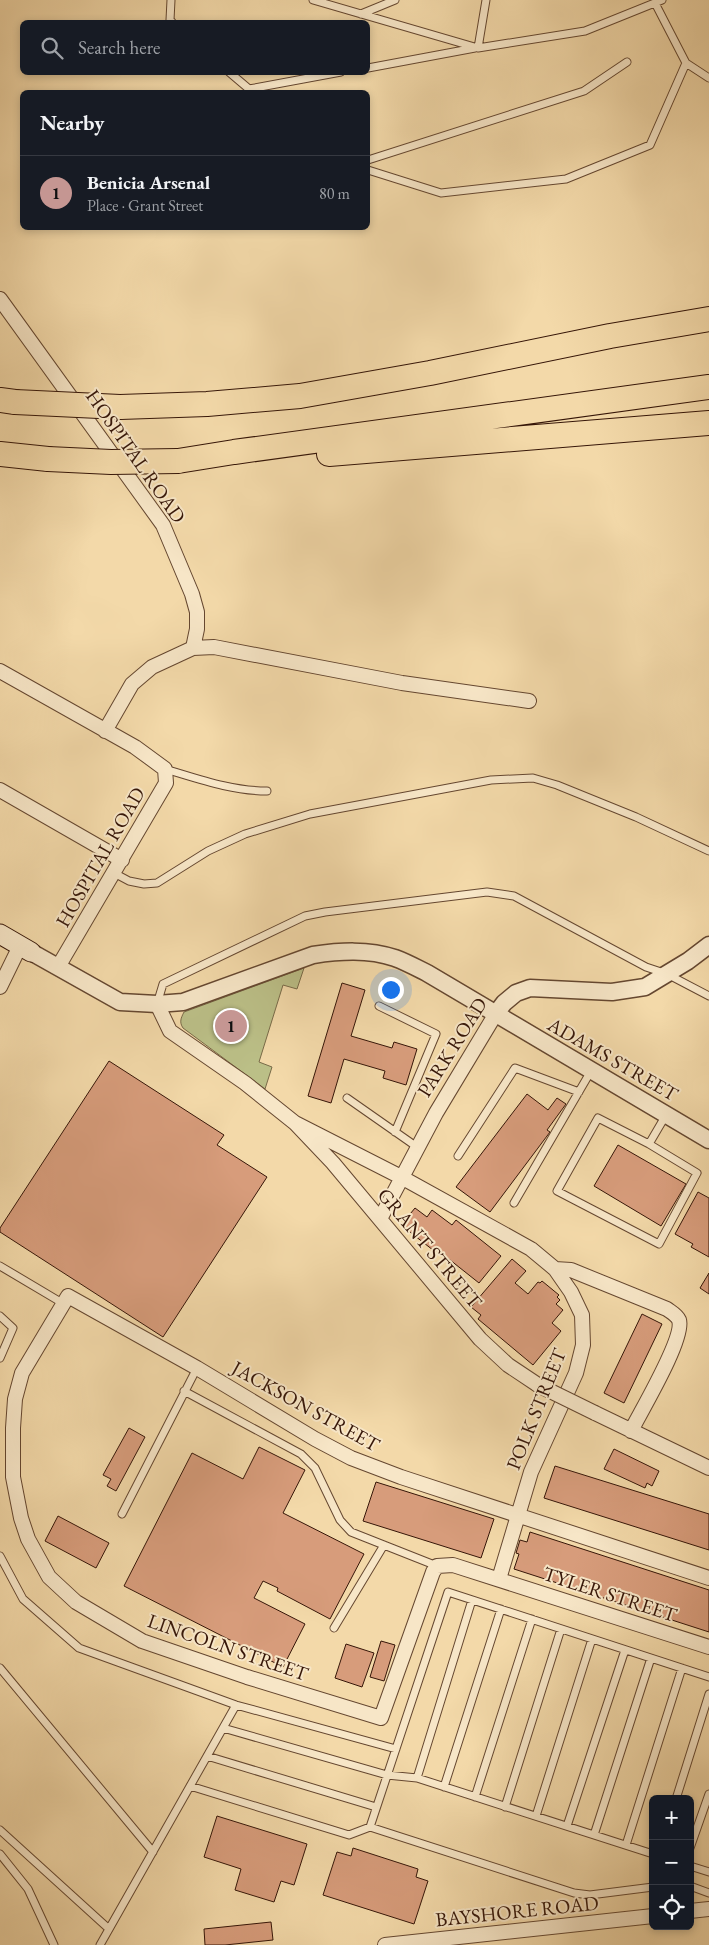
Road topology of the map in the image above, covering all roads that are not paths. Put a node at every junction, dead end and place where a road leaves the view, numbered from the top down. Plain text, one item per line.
1 (171, 0) edge
2 (313, 0) edge
3 (395, 0) edge
4 (486, 0) edge
5 (659, 1) edge
6 (361, 14) junction
7 (170, 20) edge
8 (478, 48) junction
9 (627, 62) dead end
10 (686, 63) junction
11 (370, 68) edge
12 (232, 75) edge
13 (327, 75) edge
14 (709, 78) edge
15 (250, 90) edge
16 (256, 90) edge
17 (370, 159) edge
18 (370, 171) edge
19 (0, 299) edge
20 (709, 319) edge
21 (709, 387) edge
22 (8, 401) edge
23 (709, 423) edge
24 (0, 454) edge
25 (178, 461) junction
26 (193, 648) junction
27 (0, 671) edge
28 (529, 701) dead end
29 (105, 731) junction
30 (165, 769) junction
31 (0, 790) edge
32 (267, 791) dead end
33 (709, 852) edge
34 (122, 860) junction
35 (114, 874) junction
36 (0, 934) edge
37 (709, 945) edge
38 (25, 949) junction
39 (58, 967) junction
40 (667, 974) junction
41 (0, 987) edge
42 (709, 996) edge
43 (157, 1004) junction
44 (379, 1006) dead end
45 (495, 1015) junction
46 (591, 1071) junction
47 (578, 1092) junction
48 (347, 1098) dead end
49 (666, 1115) junction
50 (295, 1123) junction
51 (396, 1132) junction
52 (709, 1140) edge
53 (649, 1144) junction
54 (417, 1147) junction
55 (458, 1156) dead end
56 (401, 1177) junction
57 (514, 1203) dead end
58 (380, 1219) junction
59 (0, 1266) edge
60 (555, 1269) junction
61 (66, 1300) junction
62 (0, 1316) edge
63 (0, 1358) edge
64 (197, 1368) junction
65 (184, 1392) junction
66 (631, 1430) junction
67 (709, 1468) edge
68 (122, 1514) dead end
69 (519, 1515) junction
70 (384, 1545) junction
71 (0, 1556) edge
72 (437, 1566) junction
73 (709, 1578) edge
74 (499, 1579) junction
75 (472, 1600) junction
76 (500, 1609) junction
77 (532, 1619) junction
78 (334, 1628) dead end
79 (561, 1629) junction
80 (592, 1639) junction
81 (709, 1647) edge
82 (625, 1650) junction
83 (651, 1658) junction
84 (0, 1668) edge
85 (682, 1668) junction
86 (709, 1677) edge
87 (709, 1694) edge
88 (236, 1705) junction
89 (223, 1728) junction
90 (396, 1749) junction
91 (207, 1756) junction
92 (387, 1775) junction
93 (417, 1778) junction
94 (190, 1786) junction
95 (444, 1787) junction
96 (709, 1794) edge
97 (677, 1795) edge
98 (475, 1797) junction
99 (376, 1806) junction
100 (505, 1806) junction
101 (536, 1816) junction
102 (370, 1826) junction
103 (567, 1826) junction
104 (0, 1830) edge
105 (594, 1835) junction
106 (693, 1840) edge
107 (626, 1845) junction
108 (152, 1852) junction
109 (649, 1853) edge
110 (0, 1854) edge
111 (694, 1867) edge
112 (709, 1872) edge
113 (694, 1887) edge
114 (649, 1888) edge
115 (709, 1893) edge
116 (709, 1908) edge
117 (694, 1910) edge
118 (649, 1916) edge
119 (109, 1929) junction
120 (54, 1945) edge
121 (100, 1945) edge
122 (385, 1945) edge

1 - 7 lane
2 - 6 lane
3 - 6 lane
4 - 8 lane
5 - 8 lane
5 - 10 lane
6 - 8 lane
8 - 11 lane
9 - 17 lane
10 - 14 lane
10 - 18 lane
12 - 15 lane
13 - 16 lane
19 - 26 street, HOSPITAL ROAD
20 - 22 highway, bridge
21 - 25 highway
23 - 25 highway
24 - 25 highway, bridge
26 - 28 street
26 - 29 street
27 - 29 street, HOSPITAL ROAD
29 - 30 street, HOSPITAL ROAD
30 - 32 lane
30 - 34 street, HOSPITAL ROAD
31 - 34 street
33 - 35 lane
34 - 35 street, HOSPITAL ROAD
35 - 39 street, HOSPITAL ROAD
36 - 38 main road
37 - 40 street, PARK ROAD
38 - 39 street, ADAMS STREET
38 - 41 street
39 - 43 street, ADAMS STREET
40 - 42 lane
40 - 43 lane
40 - 45 street, PARK ROAD
43 - 45 street, ADAMS STREET
43 - 50 street, GRANT STREET
44 - 51 lane
45 - 46 street, ADAMS STREET
45 - 54 street, PARK ROAD
46 - 47 lane
46 - 49 street, ADAMS STREET
47 - 55 lane
47 - 57 lane
48 - 51 lane
49 - 52 street, ADAMS STREET
49 - 53 lane
50 - 56 street, POLK STREET
50 - 58 street, GRANT STREET
51 - 54 lane
53 - 53 lane
54 - 56 street, PARK ROAD
56 - 58 street, PARK ROAD
56 - 60 street, POLK STREET
58 - 66 street, GRANT STREET, bridge
59 - 61 lane
60 - 66 street
60 - 69 street, POLK STREET
61 - 64 street, JACKSON STREET
61 - 72 street, LINCOLN STREET
62 - 63 lane
64 - 65 lane
64 - 69 street, JACKSON STREET
65 - 68 lane
65 - 70 lane
66 - 67 street, GRANT STREET
69 - 73 street, JACKSON STREET
69 - 74 street, POLK STREET
70 - 72 lane
70 - 78 lane
71 - 88 lane
72 - 74 street
74 - 81 street, TYLER STREET
75 - 76 lane
75 - 90 lane
75 - 93 lane
76 - 77 lane
76 - 95 lane
77 - 79 lane
77 - 98 lane
79 - 80 lane
79 - 100 lane
80 - 82 lane
80 - 101 lane
82 - 83 lane
82 - 103 lane
83 - 85 lane
83 - 105 lane
84 - 108 lane
85 - 86 lane
85 - 107 lane
87 - 97 lane
88 - 89 lane
88 - 90 lane
89 - 91 lane
89 - 92 lane
90 - 92 lane
91 - 94 lane
91 - 99 lane
92 - 93 lane
92 - 99 lane
93 - 95 lane
94 - 102 lane
94 - 108 lane
95 - 98 lane
96 - 106 lane
98 - 100 lane
99 - 102 lane
100 - 101 lane
101 - 103 lane
102 - 114 lane
103 - 105 lane
104 - 119 lane
105 - 107 lane
107 - 109 lane
108 - 119 lane
110 - 120 lane
111 - 112 lane
113 - 115 lane
116 - 117 street
118 - 122 street, BAYSHORE ROAD
119 - 121 lane

